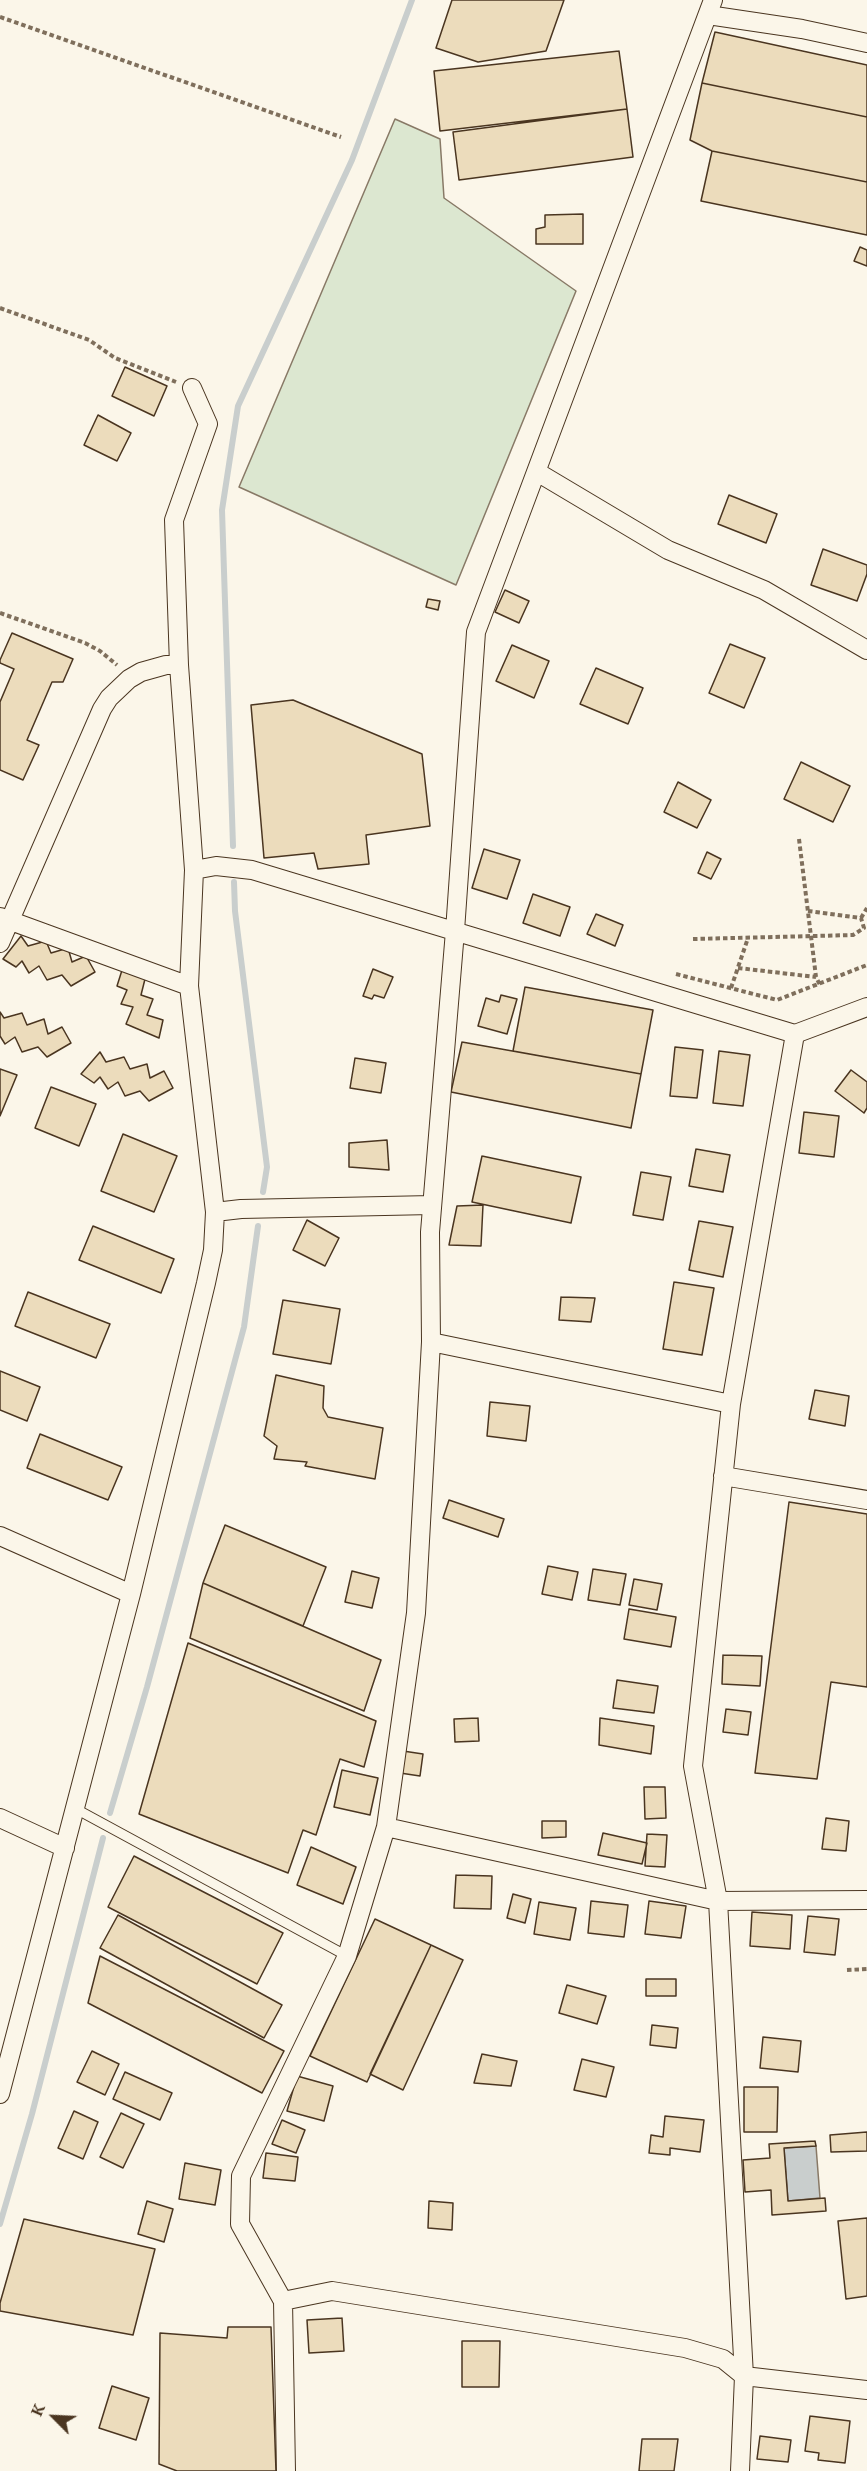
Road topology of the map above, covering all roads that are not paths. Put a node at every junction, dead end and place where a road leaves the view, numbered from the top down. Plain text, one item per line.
1 (710, 8) edge
2 (867, 44) edge
3 (192, 388) road end
4 (537, 472) junction
5 (867, 651) edge
6 (179, 665) junction
7 (194, 870) junction
8 (5, 919) edge
9 (455, 931) junction
10 (0, 943) edge
11 (189, 986) junction
12 (867, 1007) edge
13 (795, 1034) junction
14 (432, 1205) junction
15 (215, 1212) junction
16 (431, 1342) junction
17 (731, 1404) junction
18 (723, 1476) junction
19 (867, 1500) edge
20 (0, 1536) edge
21 (131, 1594) junction
22 (82, 1812) junction
23 (0, 1818) edge
24 (386, 1827) junction
25 (65, 1848) junction
26 (867, 1900) edge
27 (718, 1901) junction
28 (347, 1956) junction
29 (0, 2094) edge
30 (284, 2301) junction
31 (744, 2376) junction
32 (867, 2390) edge
33 (286, 2471) edge
34 (740, 2471) edge

1 - 2 street
1 - 4 street
3 - 6 street
4 - 5 street
4 - 9 street
6 - 7 street
6 - 8 street
7 - 9 street
7 - 11 street
8 - 10 street
8 - 11 street
9 - 13 street
9 - 14 street
11 - 15 street
12 - 13 street
13 - 17 street
14 - 15 street
14 - 16 street
15 - 21 street
16 - 17 street
16 - 24 street
17 - 18 street
18 - 19 street
18 - 27 street
20 - 21 street
21 - 22 street
22 - 25 street
22 - 28 lane
23 - 25 street
24 - 27 street
24 - 28 street
25 - 29 street
26 - 27 street
27 - 31 street
28 - 30 street
30 - 31 street
30 - 33 street
31 - 32 street
31 - 34 street

